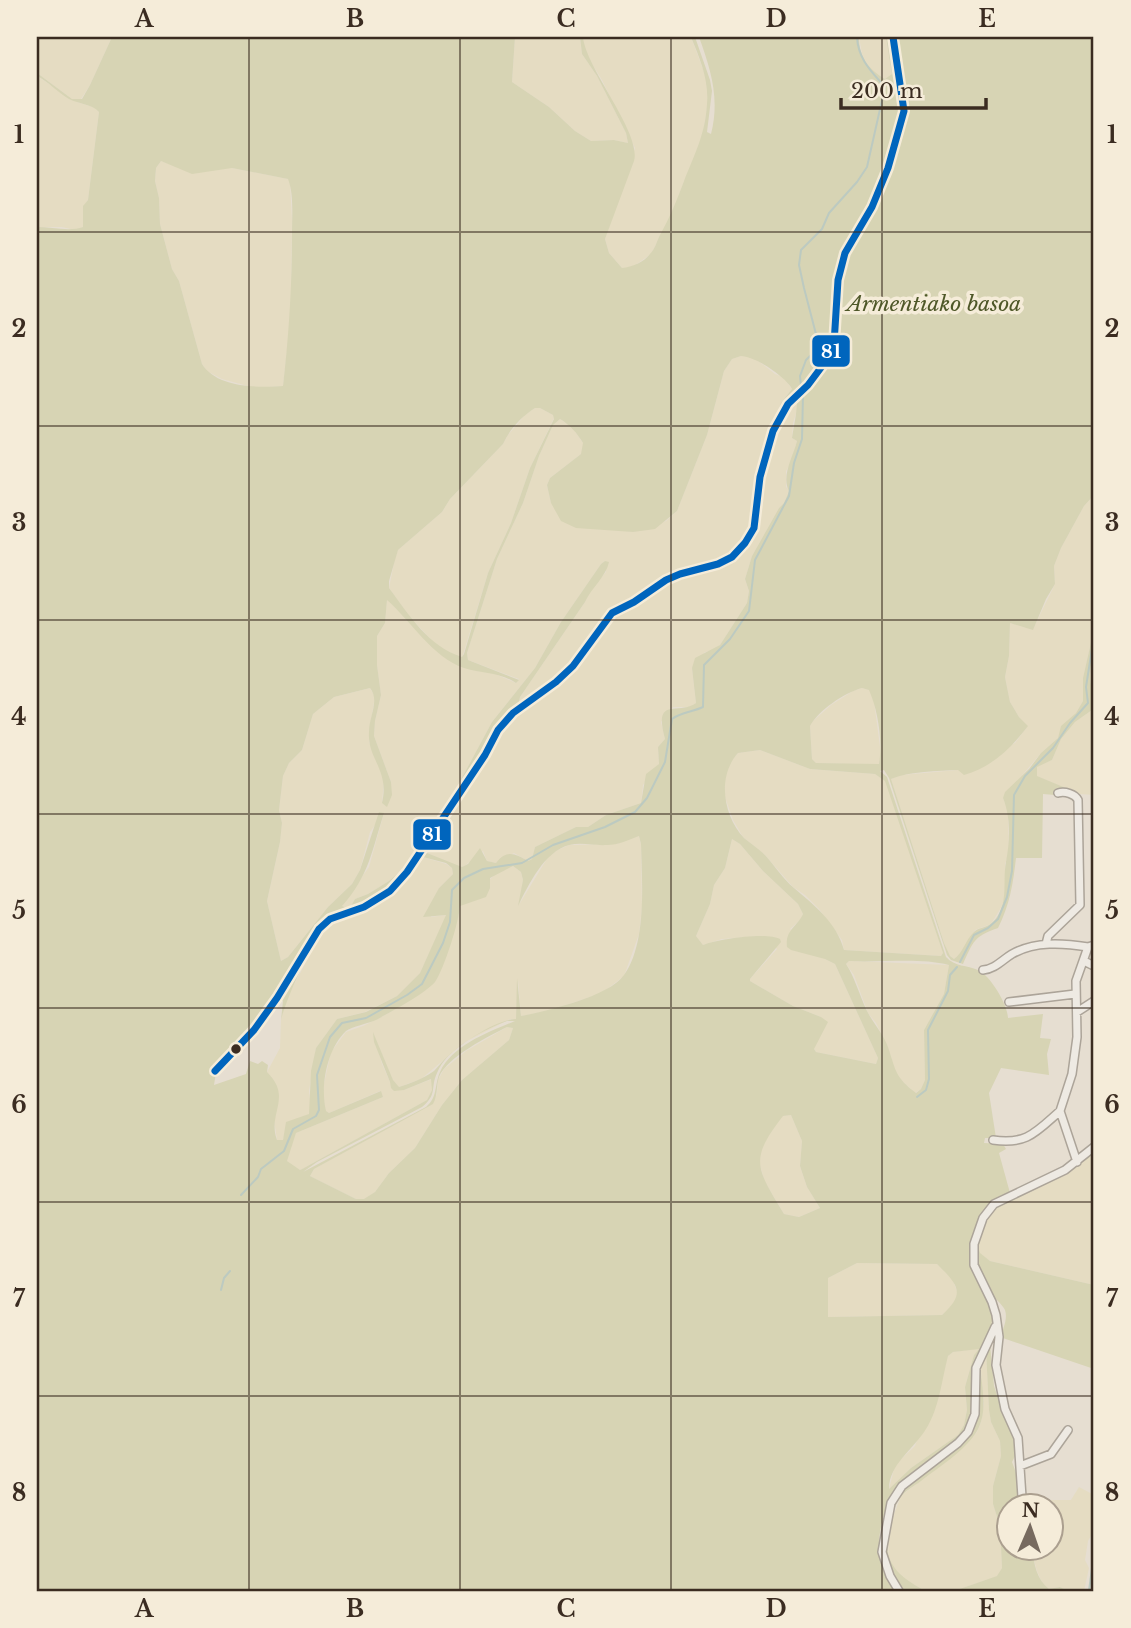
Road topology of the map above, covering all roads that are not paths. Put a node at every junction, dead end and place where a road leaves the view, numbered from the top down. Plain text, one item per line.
1 (893, 37) edge
2 (1058, 793) dead end
3 (1046, 944) junction
4 (1091, 946) edge
5 (1084, 961) junction
6 (1094, 966) edge
7 (983, 970) dead end
8 (1075, 994) junction
9 (1094, 1001) edge
10 (1009, 1002) dead end
11 (1077, 1012) junction
12 (215, 1071) dead end
13 (1060, 1111) junction
14 (993, 1140) dead end
15 (1094, 1147) edge
16 (1077, 1162) junction
17 (996, 1323) junction
18 (1068, 1430) dead end
19 (1020, 1466) junction
20 (1022, 1492) edge
21 (899, 1591) edge

1 - 12 street
2 - 3 street
3 - 4 street
3 - 7 street
4 - 5 street
5 - 6 street
5 - 8 street
8 - 10 street
8 - 11 street
9 - 11 street
11 - 13 street
13 - 14 street
13 - 16 street
15 - 16 street
16 - 17 street
17 - 19 street
17 - 21 street
18 - 19 street
19 - 20 street

